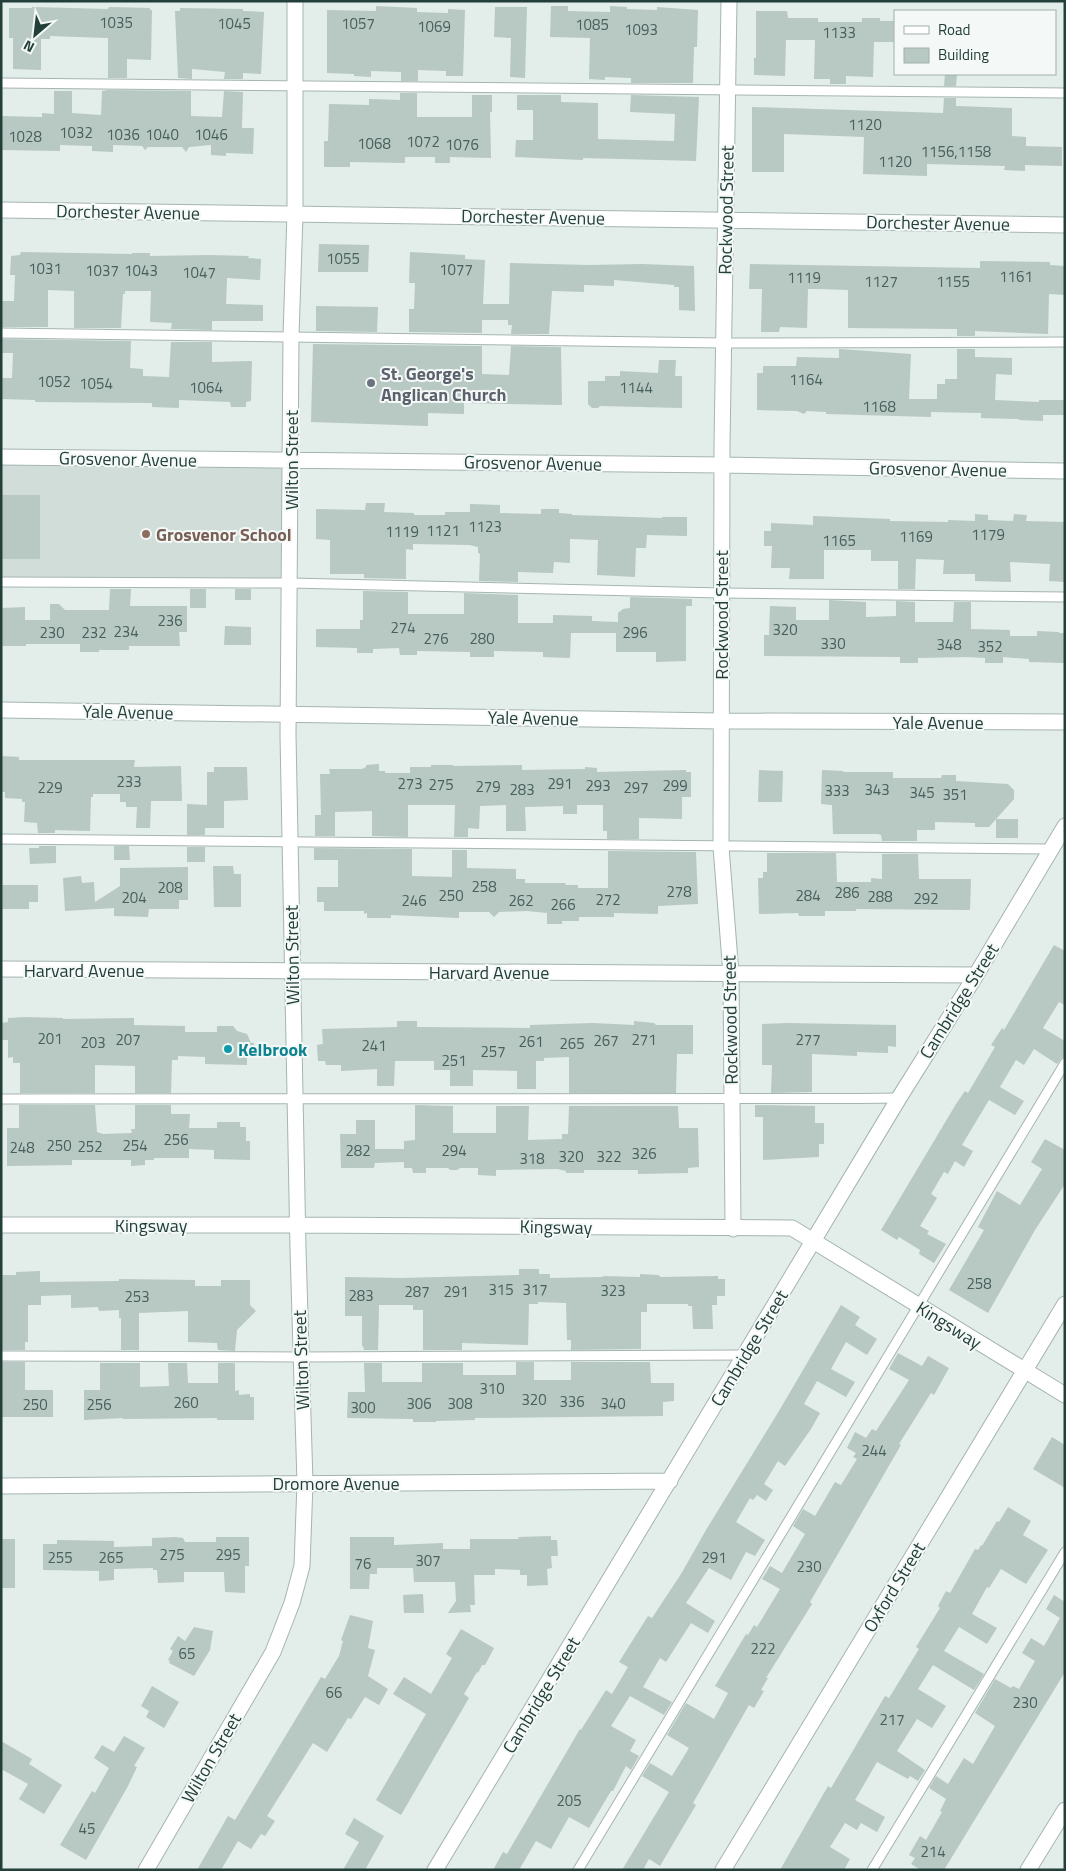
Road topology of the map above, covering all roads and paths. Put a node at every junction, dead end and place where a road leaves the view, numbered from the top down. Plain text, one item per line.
1 (295, 1) edge
2 (729, 1) edge
3 (1, 83) edge
4 (295, 87) junction
5 (728, 90) junction
6 (1065, 93) edge
7 (1, 210) edge
8 (295, 214) junction
9 (727, 220) junction
10 (1065, 226) edge
11 (1, 334) edge
12 (291, 336) junction
13 (1065, 342) edge
14 (723, 343) junction
15 (1, 457) edge
16 (291, 461) junction
17 (722, 465) junction
18 (1065, 471) edge
19 (1, 582) edge
20 (290, 583) junction
21 (721, 593) junction
22 (1065, 598) edge
23 (1, 710) edge
24 (288, 714) junction
25 (721, 721) junction
26 (1065, 722) edge
27 (1065, 826) edge
28 (1, 839) edge
29 (291, 840) junction
30 (720, 847) junction
31 (1051, 849) junction
32 (1, 969) edge
33 (292, 970) junction
34 (731, 974) junction
35 (976, 975) junction
36 (1065, 1063) edge
37 (295, 1098) junction
38 (899, 1098) junction
39 (1, 1099) edge
40 (731, 1100) junction
41 (1, 1225) edge
42 (297, 1225) junction
43 (733, 1228) junction
44 (814, 1242) junction
45 (1065, 1304) edge
46 (919, 1306) junction
47 (745, 1354) junction
48 (1, 1356) edge
49 (300, 1357) junction
50 (1024, 1371) junction
51 (1065, 1395) edge
52 (670, 1481) junction
53 (305, 1483) junction
54 (1, 1486) edge
55 (1065, 1552) edge
56 (1065, 1810) edge
57 (146, 1870) edge
58 (435, 1870) edge
59 (578, 1870) edge
60 (723, 1870) edge
61 (872, 1870) edge
62 (1028, 1870) edge

1 - 4 street, Wilton Street
2 - 5 street, Rockwood Street
3 - 4 lane
4 - 5 lane
4 - 8 street, Wilton Street
5 - 6 lane
5 - 9 street, Rockwood Street
7 - 8 street, Dorchester Avenue
8 - 9 street, Dorchester Avenue
8 - 12 street, Wilton Street
9 - 10 street, Dorchester Avenue
9 - 14 street, Rockwood Street
11 - 12 lane
12 - 14 lane
12 - 16 street, Wilton Street
13 - 14 lane
14 - 17 street, Rockwood Street
15 - 16 street, Grosvenor Avenue
16 - 17 street, Grosvenor Avenue
16 - 20 street, Wilton Street
17 - 18 street, Grosvenor Avenue
17 - 21 street, Rockwood Street
19 - 20 lane
20 - 21 lane
20 - 24 street, Wilton Street
21 - 22 lane
21 - 25 street, Rockwood Street
23 - 24 street, Yale Avenue
24 - 25 street, Yale Avenue
24 - 29 street, Wilton Street
25 - 26 street, Yale Avenue
25 - 30 street, Rockwood Street
27 - 31 street, Cambridge Street
28 - 29 lane
29 - 30 lane
29 - 33 street, Wilton Street
30 - 31 lane
30 - 34 street, Rockwood Street
31 - 35 street, Cambridge Street
32 - 33 street, Harvard Avenue
33 - 34 street, Harvard Avenue
33 - 37 street, Wilton Street
34 - 35 street, Harvard Avenue
34 - 40 street, Rockwood Street
35 - 38 street, Cambridge Street
36 - 46 lane
37 - 39 lane
37 - 40 lane
37 - 42 street, Wilton Street
38 - 40 lane
38 - 44 street, Cambridge Street
40 - 43 street, Rockwood Street
41 - 42 street, Kingsway
42 - 43 street, Kingsway
42 - 49 street, Wilton Street
43 - 44 street, Kingsway
44 - 46 street, Kingsway
44 - 47 street, Cambridge Street
45 - 50 street, Oxford Street
46 - 50 street, Kingsway
46 - 59 lane
47 - 49 lane
47 - 52 street, Cambridge Street
48 - 49 lane
49 - 53 street, Wilton Street
50 - 51 street, Kingsway
50 - 60 street, Oxford Street
52 - 53 street, Dromore Avenue
52 - 58 street, Cambridge Street
53 - 54 street, Dromore Avenue
53 - 57 street, Wilton Street
55 - 61 lane
56 - 62 street

